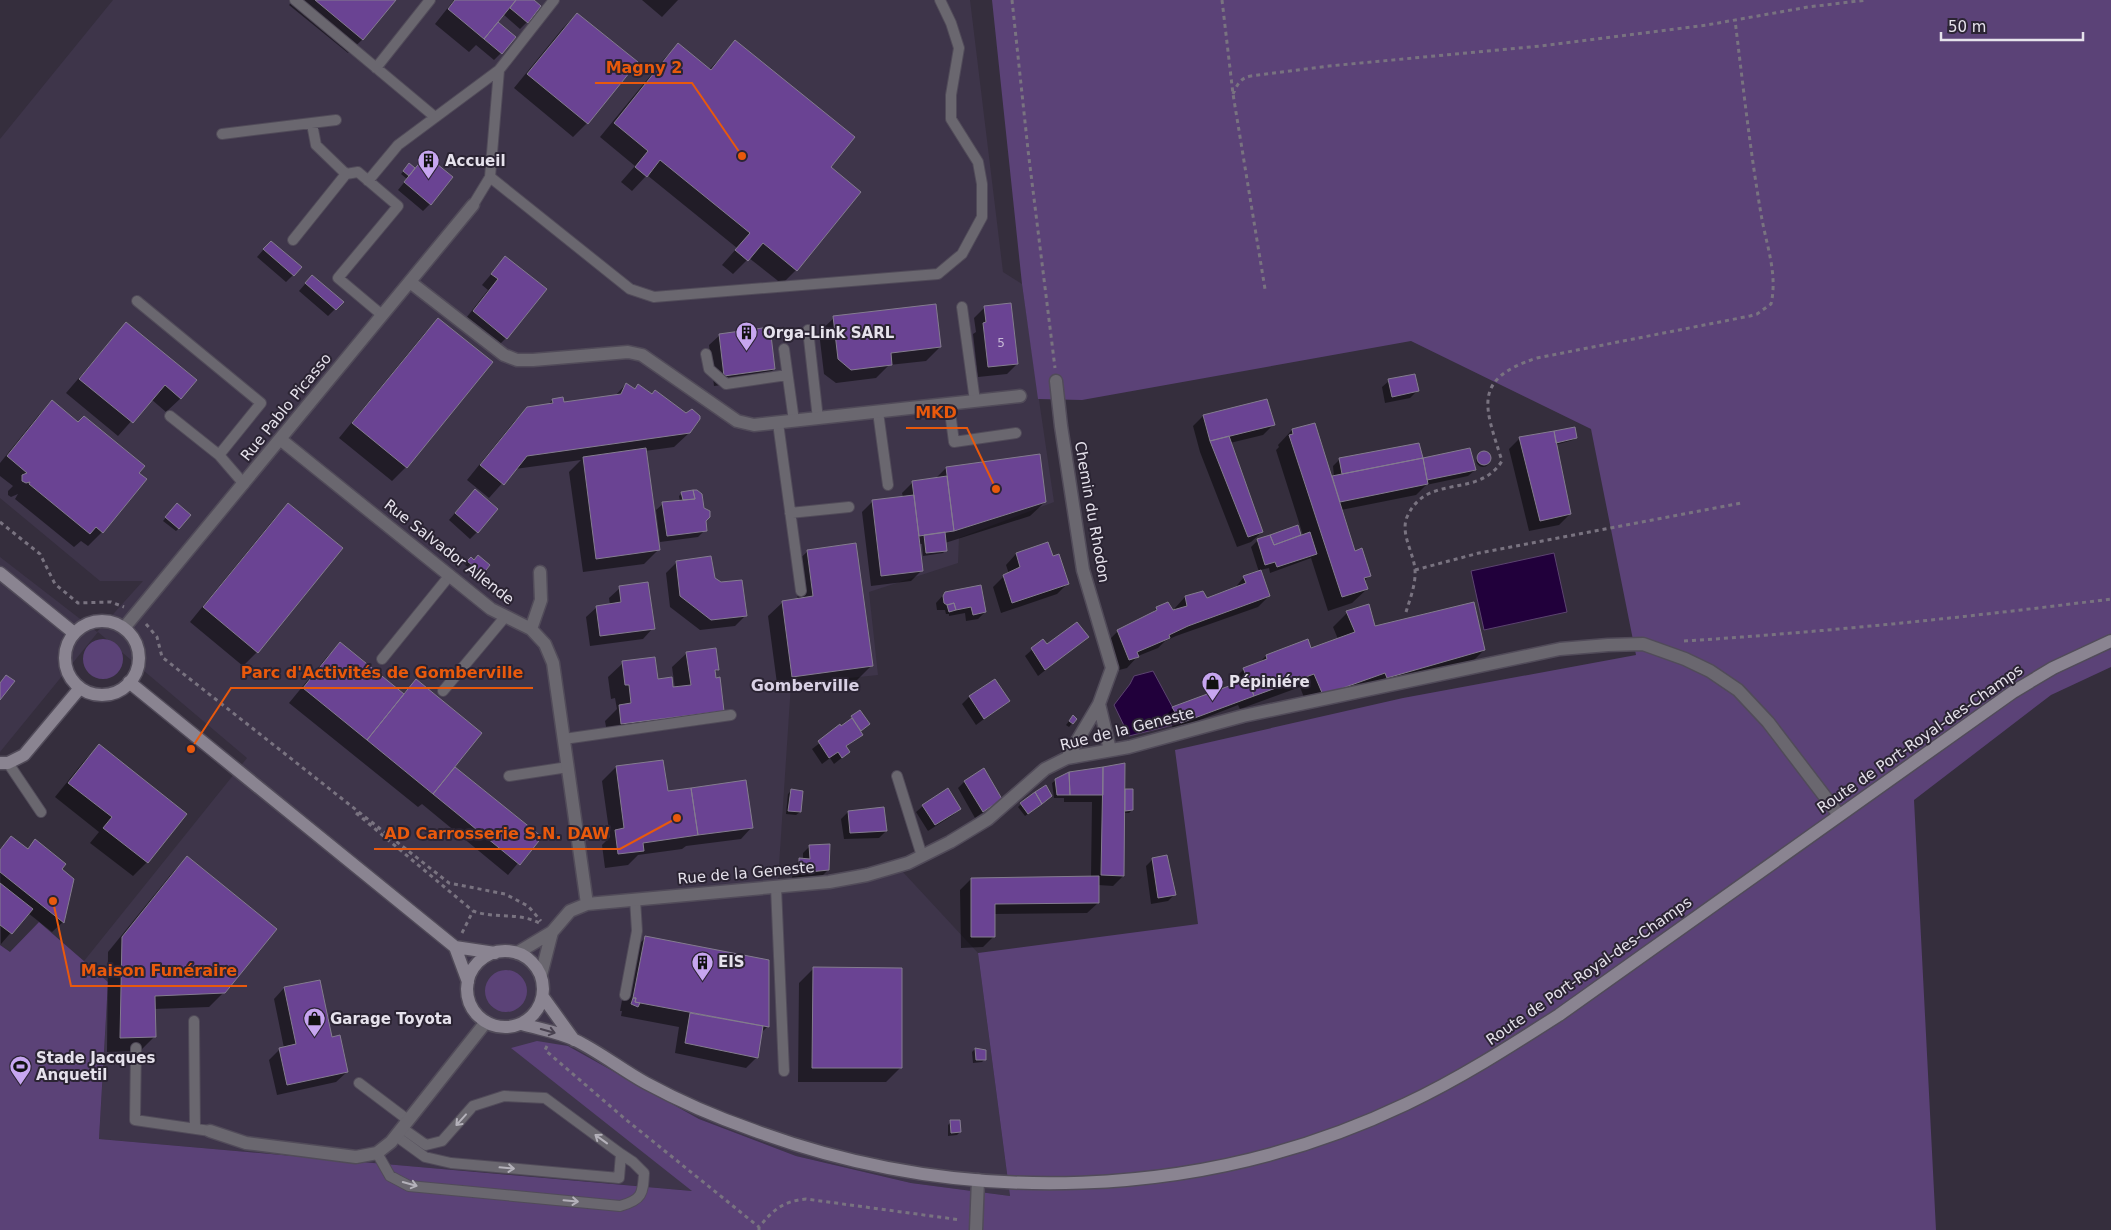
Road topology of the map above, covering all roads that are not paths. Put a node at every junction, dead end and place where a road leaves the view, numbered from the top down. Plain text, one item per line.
1 (295, 0) edge
2 (430, 0) edge
3 (554, 0) edge
4 (940, 0) edge
5 (376, 68) junction
6 (498, 70) junction
7 (435, 117) junction
8 (336, 120) dead end
9 (312, 124) junction
10 (222, 134) dead end
11 (346, 174) junction
12 (490, 178) junction
13 (368, 181) junction
14 (473, 205) joint
15 (293, 240) dead end
16 (410, 282) junction
17 (137, 301) dead end
18 (962, 307) dead end
19 (382, 315) junction
20 (808, 330) dead end
21 (784, 349) dead end
22 (706, 354) dead end
23 (788, 375) junction
24 (1056, 381) road end
25 (1020, 396) dead end
26 (975, 401) junction
27 (949, 404) junction
28 (878, 412) junction
29 (170, 416) dead end
30 (818, 419) junction
31 (794, 422) junction
32 (778, 423) junction
33 (1016, 433) dead end
34 (280, 439) junction
35 (219, 455) junction
36 (244, 484) junction
37 (888, 486) dead end
38 (849, 507) dead end
39 (790, 513) junction
40 (540, 572) dead end
41 (0, 573) edge
42 (450, 575) junction
43 (801, 591) dead end
44 (505, 617) junction
45 (124, 628) junction
46 (531, 629) junction
47 (74, 633) junction
48 (2111, 641) edge
49 (382, 659) dead end
50 (129, 682) junction
51 (80, 688) junction
52 (443, 691) dead end
53 (1099, 704) junction
54 (730, 715) dead end
55 (564, 739) junction
56 (1110, 750) junction
57 (1067, 758) junction
58 (4, 763) edge
59 (568, 767) junction
60 (509, 776) dead end
61 (897, 776) dead end
62 (41, 812) dead end
63 (1839, 815) junction
64 (922, 856) junction
65 (776, 886) junction
66 (635, 899) junction
67 (587, 904) junction
68 (552, 932) junction
69 (455, 947) junction
70 (495, 953) junction
71 (517, 953) junction
72 (541, 975) junction
73 (468, 982) junction
74 (625, 995) dead end
75 (543, 997) junction
76 (194, 1021) dead end
77 (486, 1022) junction
78 (522, 1024) junction
79 (574, 1040) junction
80 (136, 1048) dead end
81 (784, 1071) dead end
82 (359, 1083) dead end
83 (402, 1128) junction
84 (195, 1129) junction
85 (210, 1130) joint
86 (377, 1152) junction
87 (621, 1154) junction
88 (978, 1180) junction
89 (976, 1226) edge

1 - 5 lane
2 - 5 lane
3 - 6 lane
4 - 12 lane
5 - 7 lane
6 - 7 lane
6 - 12 lane
7 - 13 lane
8 - 9 lane
9 - 10 lane
9 - 11 lane
11 - 13 lane
11 - 15 lane
12 - 14 lane
13 - 19 lane
14 - 16 street, Rue Pablo Picasso
16 - 19 street, Rue Pablo Picasso
16 - 32 street
17 - 35 lane
18 - 26 lane
19 - 34 street, Rue Pablo Picasso
20 - 30 lane
21 - 23 lane
22 - 23 lane
23 - 31 lane
24 - 53 street, Chemin du Rhodon
25 - 26 street
26 - 27 street
27 - 28 street
27 - 33 lane
28 - 30 street
28 - 37 lane
29 - 35 lane
30 - 31 street
31 - 32 street
32 - 39 lane
34 - 36 street, Rue Pablo Picasso
34 - 42 street, Rue Salvador Allende
35 - 36 lane
36 - 45 street, Rue Pablo Picasso
38 - 39 lane
39 - 43 lane
40 - 46 street
41 - 47 main road
42 - 44 street, Rue Salvador Allende
42 - 49 lane
44 - 46 street, Rue Salvador Allende
44 - 52 lane
45 - 47 main road
45 - 50 main road
46 - 55 street, Rue Salvador Allende
47 - 51 main road
48 - 63 main road, Route de Port-Royal-des-Champs
50 - 51 main road
50 - 69 main road
51 - 58 main road
53 - 56 street
53 - 57 street, Chemin du Rhodon
54 - 55 lane
55 - 59 street, Rue Salvador Allende
56 - 57 street, Rue de la Geneste
56 - 63 street, Rue de la Geneste
57 - 64 street, Rue de la Geneste
58 - 62 lane
59 - 60 lane
59 - 67 street, Rue Salvador Allende
61 - 64 lane
63 - 88 main road, Route de Port-Royal-des-Champs
64 - 65 street, Rue de la Geneste
65 - 66 street, Rue de la Geneste
65 - 81 lane
66 - 67 street, Rue de la Geneste
66 - 74 lane
67 - 68 street
68 - 71 street
68 - 72 street
69 - 70 main road
69 - 73 main road
70 - 71 main road
70 - 73 main road
71 - 72 main road
72 - 75 main road
73 - 77 main road
75 - 78 main road
75 - 79 main road, Route de Port-Royal-des-Champs
76 - 84 lane
77 - 78 main road
77 - 83 street
78 -> 79 main road, Route de Port-Royal-des-Champs
79 - 88 main road, Route de Port-Royal-des-Champs
80 - 84 lane
82 - 83 lane
83 - 86 street
83 -> 87 lane
87 -> 83 lane
84 - 85 lane
85 - 86 street
86 -> 87 lane
88 - 89 street

